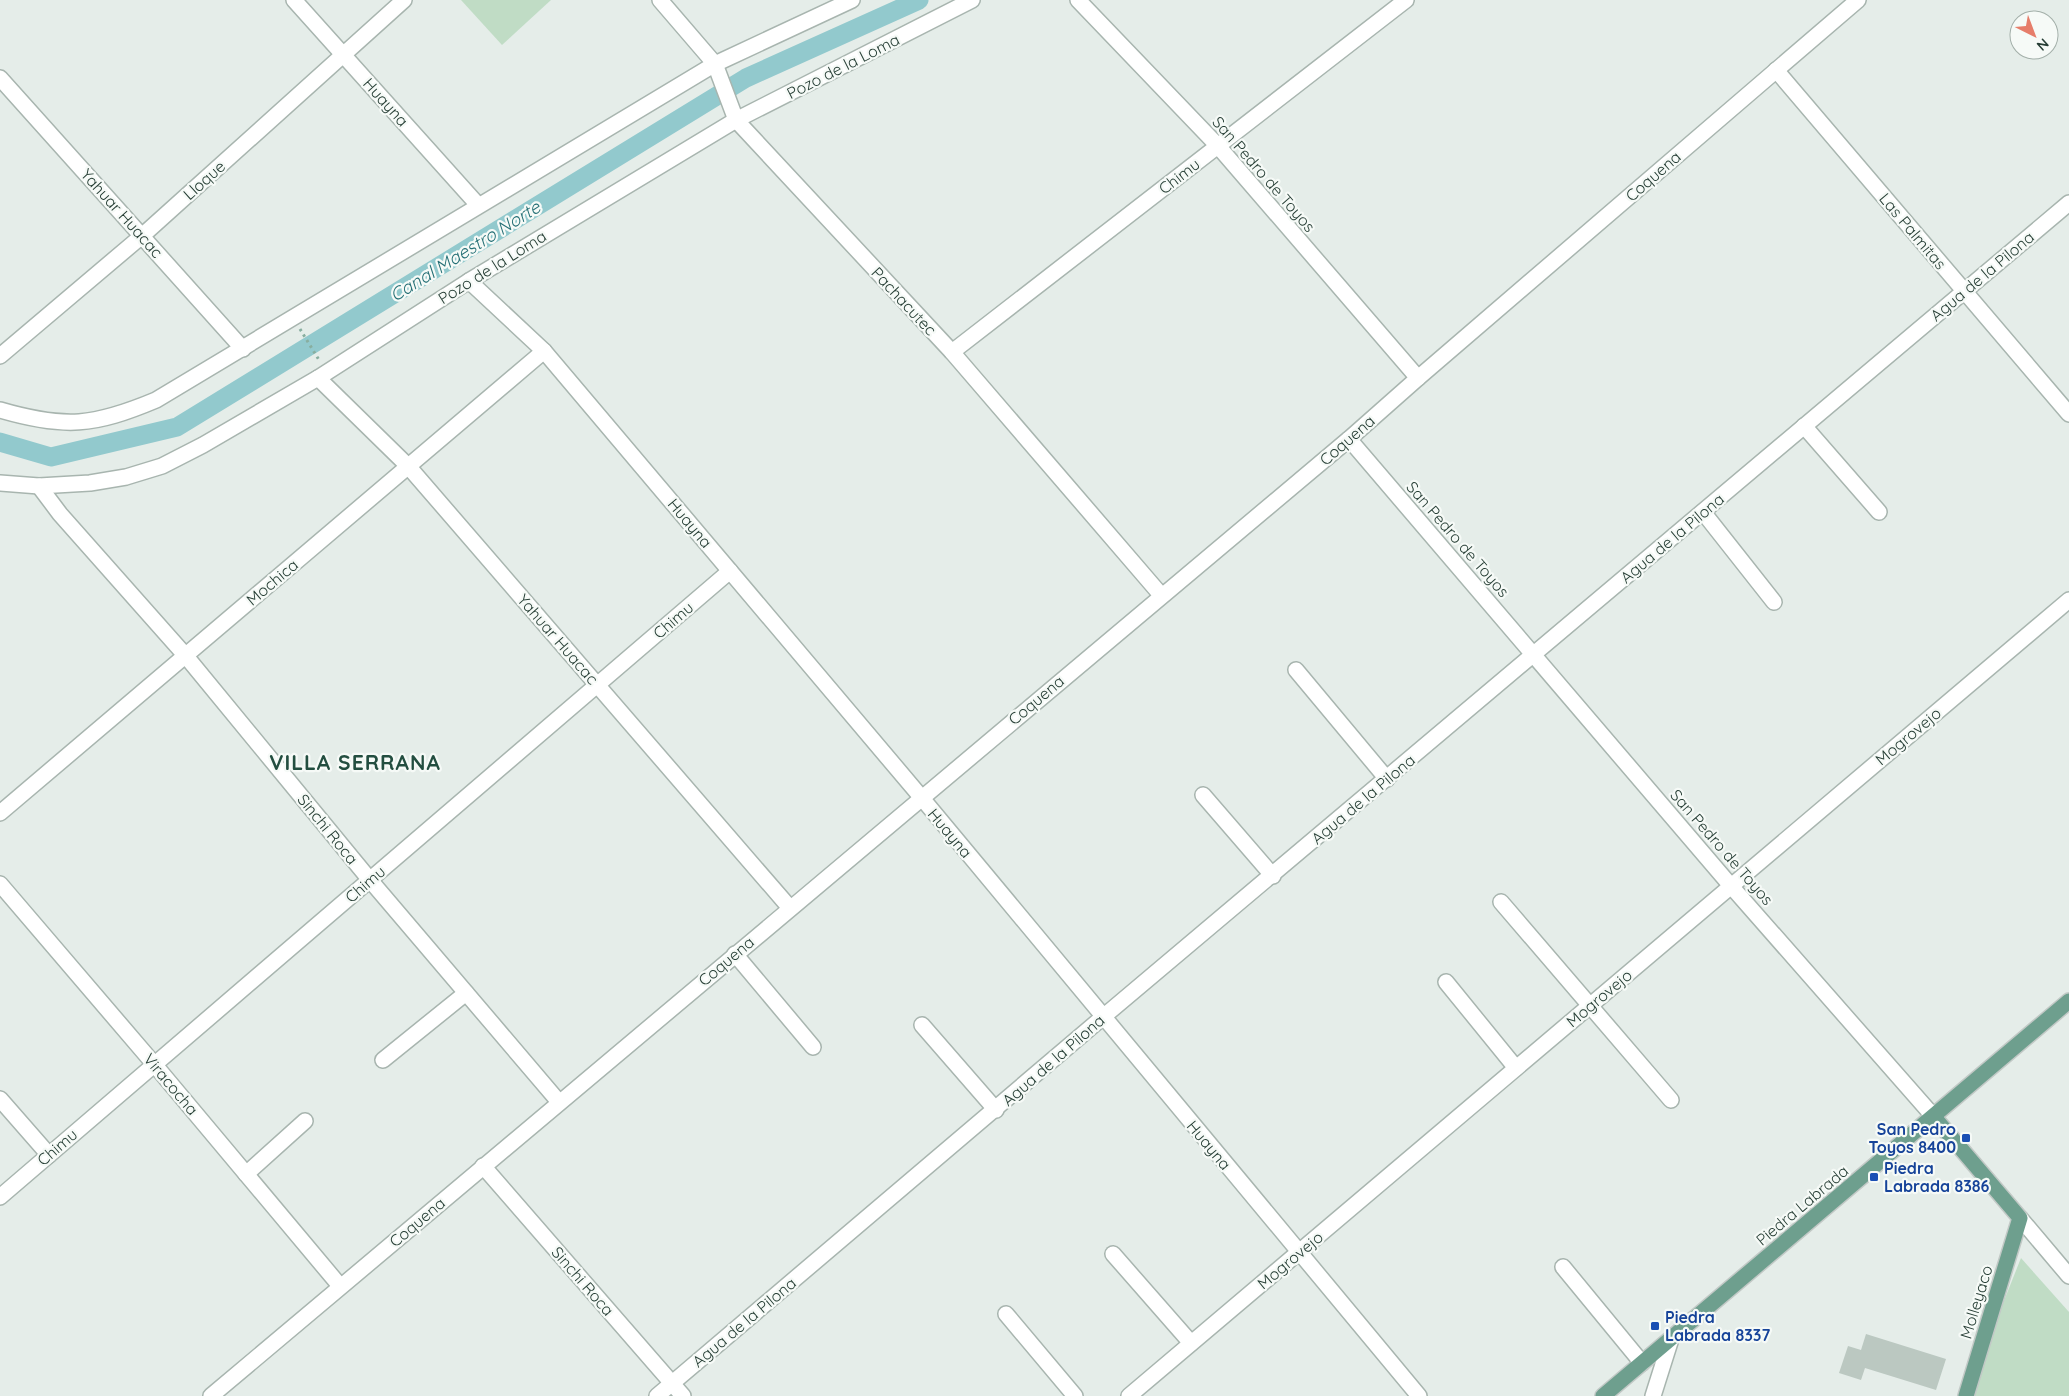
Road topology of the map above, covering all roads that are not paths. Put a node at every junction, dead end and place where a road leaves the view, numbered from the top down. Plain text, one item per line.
1 (294, 0) edge
2 (404, 0) edge
3 (660, 0) edge
4 (852, 0) edge
5 (972, 0) edge
6 (1078, 0) edge
7 (1406, 0) edge
8 (1858, 0) edge
9 (344, 55) junction
10 (715, 64) junction
11 (1776, 70) junction
12 (0, 78) edge
13 (736, 120) junction
14 (1218, 146) junction
15 (2069, 203) edge
16 (478, 205) junction
17 (143, 235) junction
18 (469, 281) junction
19 (1964, 291) junction
20 (243, 349) junction
21 (544, 351) junction
22 (952, 352) junction
23 (0, 356) edge
24 (318, 378) junction
25 (1418, 378) junction
26 (0, 410) edge
27 (2069, 414) edge
28 (1804, 426) junction
29 (1349, 440) junction
30 (408, 466) junction
31 (0, 482) edge
32 (39, 486) junction
33 (1703, 512) junction
34 (1879, 512) dead end
35 (730, 571) junction
36 (1161, 595) junction
37 (2069, 600) edge
38 (1774, 602) dead end
39 (1535, 654) junction
40 (185, 655) junction
41 (1296, 670) dead end
42 (597, 685) junction
43 (1387, 778) junction
44 (1203, 796) dead end
45 (921, 797) junction
46 (0, 813) edge
47 (1272, 876) junction
48 (370, 880) junction
49 (0, 884) edge
50 (1731, 886) junction
51 (1501, 902) dead end
52 (790, 908) junction
53 (735, 954) junction
54 (1446, 982) dead end
55 (466, 993) junction
56 (2069, 1002) edge
57 (1589, 1007) junction
58 (1103, 1017) junction
59 (922, 1025) dead end
60 (813, 1047) dead end
61 (383, 1060) dead end
62 (154, 1064) junction
63 (1516, 1068) junction
64 (0, 1100) edge
65 (1672, 1100) dead end
66 (559, 1102) junction
67 (996, 1110) junction
68 (1934, 1117) junction
69 (305, 1121) dead end
70 (49, 1155) junction
71 (483, 1166) junction
72 (246, 1174) junction
73 (0, 1197) edge
74 (2020, 1218) junction
75 (1298, 1253) junction
76 (1113, 1254) dead end
77 (1563, 1267) dead end
78 (2069, 1276) edge
79 (340, 1286) junction
80 (1006, 1314) dead end
81 (1671, 1339) junction
82 (1191, 1343) junction
83 (1642, 1363) junction
84 (672, 1384) junction
85 (1138, 1393) edge
86 (211, 1396) edge
87 (657, 1396) edge
88 (683, 1396) edge
89 (1075, 1396) edge
90 (1419, 1396) edge
91 (1603, 1396) edge
92 (1653, 1396) edge
93 (1966, 1396) edge

1 - 9 street, Huayna
2 - 9 street, Lloque
3 - 10 street, Pachacutec
4 - 10 street
5 - 13 street, Pozo de la Loma
6 - 14 street, San Pedro de Toyos
7 - 14 street, Chimu
8 - 11 street, Coquena
9 - 16 street, Huayna
9 - 17 street, Lloque
10 - 13 street, Pachacutec
10 - 16 street
11 - 19 street, Las Palmitas
11 - 25 street, Coquena
12 - 17 street, Yahuar Huacac
13 - 18 street, Pozo de la Loma
13 - 22 street, Pachacutec
14 - 22 street, Chimu
14 - 25 street, San Pedro de Toyos
15 - 19 street, Agua de la Pilona
16 - 20 street
17 - 20 street, Yahuar Huacac
17 - 23 street, Lloque
18 - 21 street, Huayna
18 - 24 street, Pozo de la Loma
19 - 27 street, Las Palmitas
19 - 28 street, Agua de la Pilona
20 - 26 street
21 - 30 street, Mochica
21 - 35 street, Huayna
22 - 36 street, Pachacutec
24 - 30 street, Yahuar Huacac
24 - 32 street, Pozo de la Loma
25 - 29 street, Coquena
28 - 33 street, Agua de la Pilona
28 - 34 street
29 - 36 street, Coquena
29 - 39 street, San Pedro de Toyos
30 - 40 street, Mochica
30 - 42 street, Yahuar Huacac
31 - 32 street, Pozo de la Loma
32 - 40 street, Sinchi Roca
33 - 38 street
33 - 39 street, Agua de la Pilona
35 - 42 street, Chimu
35 - 45 street, Huayna
36 - 45 street, Coquena
37 - 50 street, Mogrovejo
39 - 43 street, Agua de la Pilona
39 - 50 street, San Pedro de Toyos
40 - 46 street, Mochica
40 - 48 street, Sinchi Roca
41 - 43 street
42 - 48 street, Chimu
42 - 52 street, Yahuar Huacac
43 - 47 street, Agua de la Pilona
44 - 47 street
45 - 52 street, Coquena
45 - 58 street, Huayna
47 - 58 street, Agua de la Pilona
48 - 55 street, Sinchi Roca
48 - 62 street, Chimu
49 - 62 street, Viracocha
50 - 57 street, Mogrovejo
50 - 68 street, San Pedro de Toyos
51 - 57 street
52 - 53 street, Coquena
53 - 60 street
53 - 66 street, Coquena
54 - 63 street
55 - 61 street
55 - 66 street, Sinchi Roca
56 - 68 main road, Piedra Labrada
57 - 63 street, Mogrovejo
57 - 65 street
58 - 67 street, Agua de la Pilona
58 - 75 street, Huayna
59 - 67 street
62 - 70 street, Chimu
62 - 72 street, Viracocha
63 - 75 street, Mogrovejo
64 - 70 street
66 - 71 street, Coquena
67 - 84 street, Agua de la Pilona
68 - 74 main road, San Pedro de Toyos
68 - 81 main road, Piedra Labrada
69 - 72 street
70 - 73 street, Chimu
71 - 79 street, Coquena
71 - 84 street, Sinchi Roca
72 - 79 street, Viracocha
74 - 78 street, San Pedro de Toyos
74 - 93 main road, Molleyaco
75 - 82 street, Mogrovejo
75 - 90 street, Huayna
76 - 82 street
77 - 83 street
79 - 86 street, Coquena
80 - 89 street
81 - 83 main road, Piedra Labrada
81 - 92 street
82 - 85 street, Mogrovejo
83 - 91 main road, Piedra Labrada
84 - 87 street, Agua de la Pilona
84 - 88 street, Sinchi Roca

